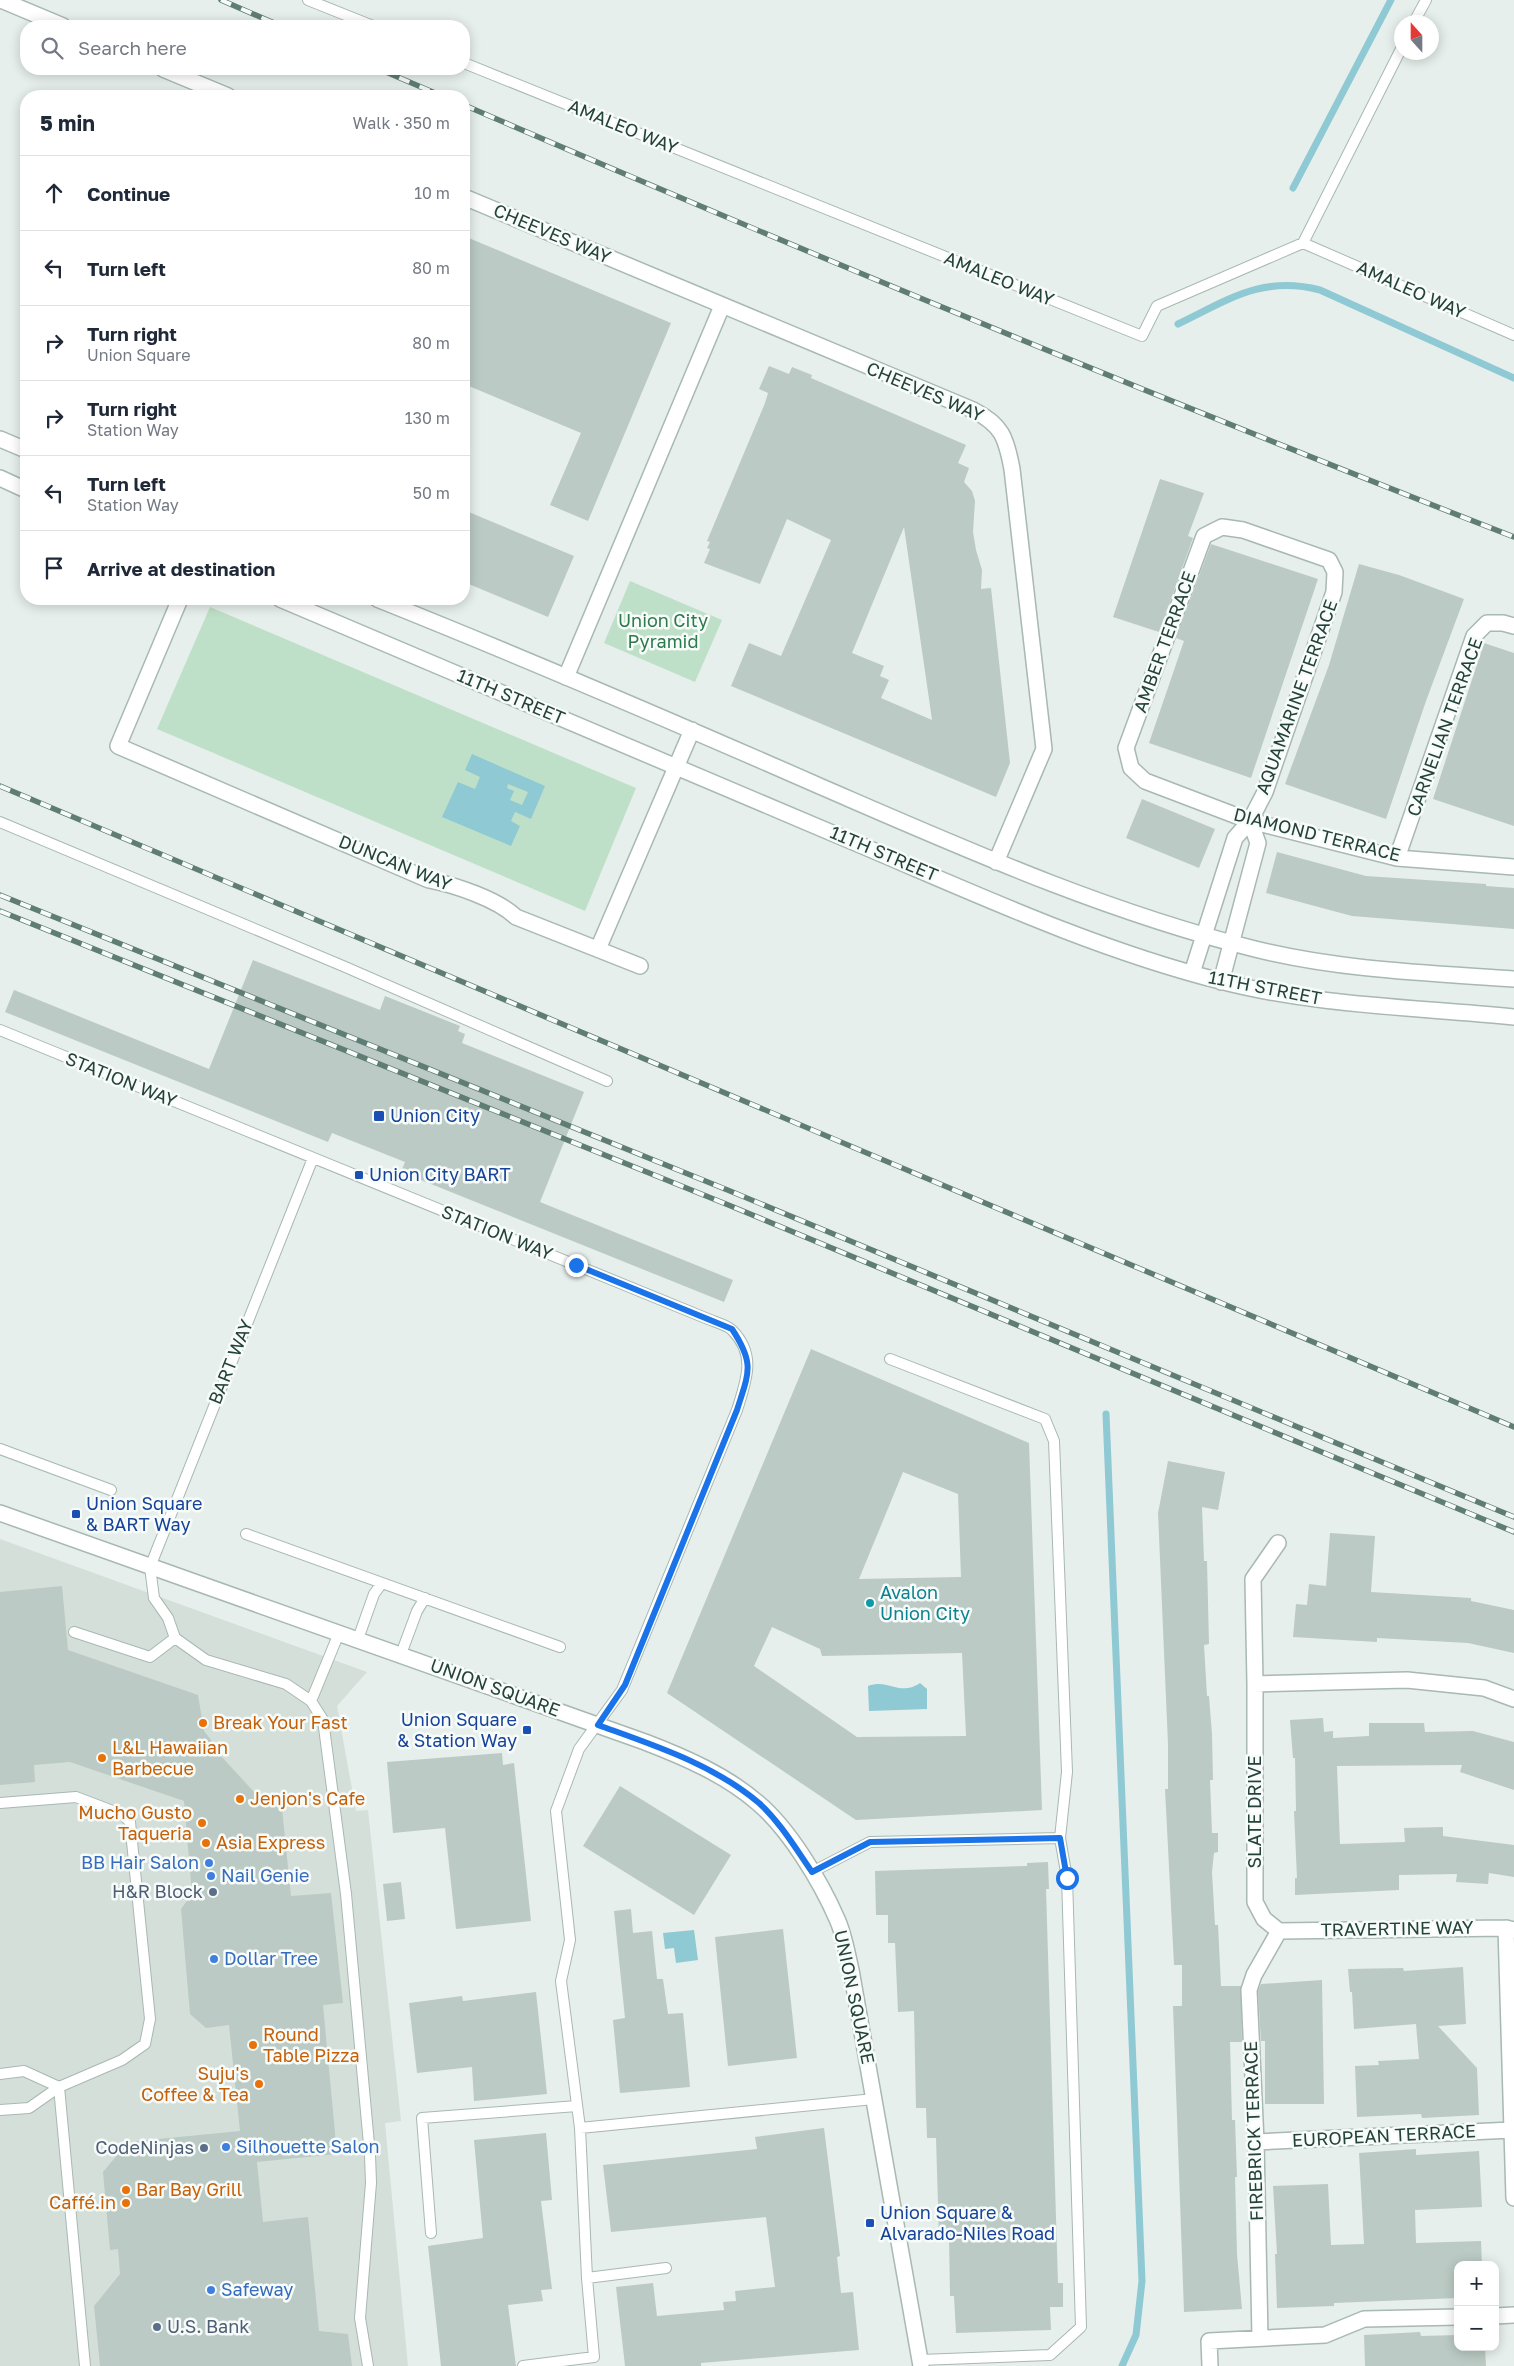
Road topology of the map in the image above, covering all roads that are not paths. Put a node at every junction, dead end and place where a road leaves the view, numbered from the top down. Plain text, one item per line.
1 (1, 0) edge
2 (308, 0) edge
3 (1426, 0) edge
4 (1418, 15) edge
5 (49, 20) edge
6 (358, 20) edge
7 (1396, 60) edge
8 (470, 65) edge
9 (177, 75) edge
10 (214, 90) edge
11 (470, 200) edge
12 (1304, 243) junction
13 (722, 306) junction
14 (1514, 335) edge
15 (0, 439) edge
16 (20, 447) edge
17 (0, 478) edge
18 (20, 487) edge
19 (1335, 572) joint
20 (177, 605) edge
21 (294, 605) edge
22 (392, 605) edge
23 (1514, 626) edge
24 (566, 677) junction
25 (692, 730) junction
26 (677, 767) junction
27 (1131, 768) joint
28 (1250, 821) junction
29 (0, 822) edge
30 (1397, 858) junction
31 (996, 862) junction
32 (1514, 867) edge
33 (1203, 934) junction
34 (1230, 942) junction
35 (598, 949) junction
36 (640, 966) dead end
37 (1192, 973) junction
38 (1514, 979) edge
39 (1221, 982) junction
40 (1514, 1017) edge
41 (0, 1030) edge
42 (607, 1081) dead end
43 (313, 1158) junction
44 (890, 1359) dead end
45 (0, 1449) edge
46 (111, 1490) dead end
47 (0, 1513) edge
48 (246, 1534) dead end
49 (1278, 1543) dead end
50 (150, 1566) junction
51 (382, 1583) junction
52 (425, 1598) junction
53 (74, 1632) dead end
54 (339, 1633) junction
55 (175, 1638) junction
56 (358, 1639) junction
57 (560, 1647) dead end
58 (402, 1654) junction
59 (1256, 1684) junction
60 (1514, 1699) edge
61 (311, 1701) junction
62 (598, 1725) junction
63 (0, 1803) edge
64 (1060, 1838) junction
65 (812, 1872) junction
66 (1510, 1929) edge
67 (1279, 1932) junction
68 (0, 2074) edge
69 (59, 2088) junction
70 (874, 2099) junction
71 (577, 2106) junction
72 (0, 2110) edge
73 (580, 2128) junction
74 (1512, 2130) junction
75 (1256, 2142) junction
76 (1514, 2198) edge
77 (431, 2232) dead end
78 (666, 2268) dead end
79 (587, 2278) junction
80 (1514, 2315) edge
81 (1499, 2316) edge
82 (1454, 2317) edge
83 (1260, 2338) junction
84 (921, 2363) edge
85 (85, 2366) edge
86 (368, 2366) edge
87 (523, 2366) edge
88 (1210, 2366) edge

1 - 5 street
2 - 6 lane
3 - 4 lane
7 - 12 lane
8 - 12 lane, AMALEO WAY
9 - 10 street
11 - 13 street, CHEEVES WAY
12 - 14 lane, AMALEO WAY
13 - 24 street
13 - 31 street, CHEEVES WAY
15 - 16 street
17 - 18 street
19 - 27 street, AMBER TERRACE
19 - 28 street, AQUAMARINE TERRACE
20 - 35 street, DUNCAN WAY
21 - 26 street, 11TH STREET
22 - 24 street, 11TH STREET
23 - 30 street, CARNELIAN TERRACE
24 - 25 street, 11TH STREET
25 - 26 street
25 - 31 street, 11TH STREET
26 - 35 street
26 - 37 street, 11TH STREET
27 - 28 street, DIAMOND TERRACE
28 - 30 street, DIAMOND TERRACE
28 - 33 street, AQUAMARINE TERRACE
28 - 34 street
29 - 42 lane
30 - 32 street, DIAMOND TERRACE
31 - 33 street, 11TH STREET
33 - 34 street, 11TH STREET
33 - 37 street, AQUAMARINE TERRACE
34 - 38 street, 11TH STREET
34 - 39 street
35 - 36 street
37 - 39 street, 11TH STREET
39 - 40 street, 11TH STREET
41 - 43 lane, STATION WAY
43 - 50 lane, BART WAY
43 - 62 lane, STATION WAY
44 - 64 lane
45 - 46 lane
47 - 50 street, UNION SQUARE
48 - 51 lane
49 - 59 street, SLATE DRIVE
50 - 54 street, UNION SQUARE
50 - 55 lane
51 - 52 lane
51 - 56 lane
52 - 57 lane
52 - 58 lane
53 - 55 lane
54 - 56 street, UNION SQUARE
54 - 61 lane
55 - 61 lane
56 - 58 street, UNION SQUARE
58 - 62 street, UNION SQUARE
59 - 60 street
59 - 67 street, SLATE DRIVE
61 - 86 lane
62 - 65 street, UNION SQUARE
62 - 71 lane, STATION WAY
63 - 69 lane
64 - 65 lane
64 - 84 lane
65 - 70 street, UNION SQUARE
66 - 67 street, TRAVERTINE WAY
66 - 74 street
67 - 75 street, FIREBRICK TERRACE
68 - 69 lane
69 - 72 lane
69 - 85 lane
70 - 73 lane
70 - 84 street, UNION SQUARE
71 - 73 lane, STATION WAY
71 - 77 lane
73 - 79 lane, STATION WAY
74 - 75 street, EUROPEAN TERRACE
74 - 76 street
75 - 83 street, FIREBRICK TERRACE
78 - 79 lane
79 - 87 lane, STATION WAY
80 - 81 street
82 - 83 street
83 - 88 street

